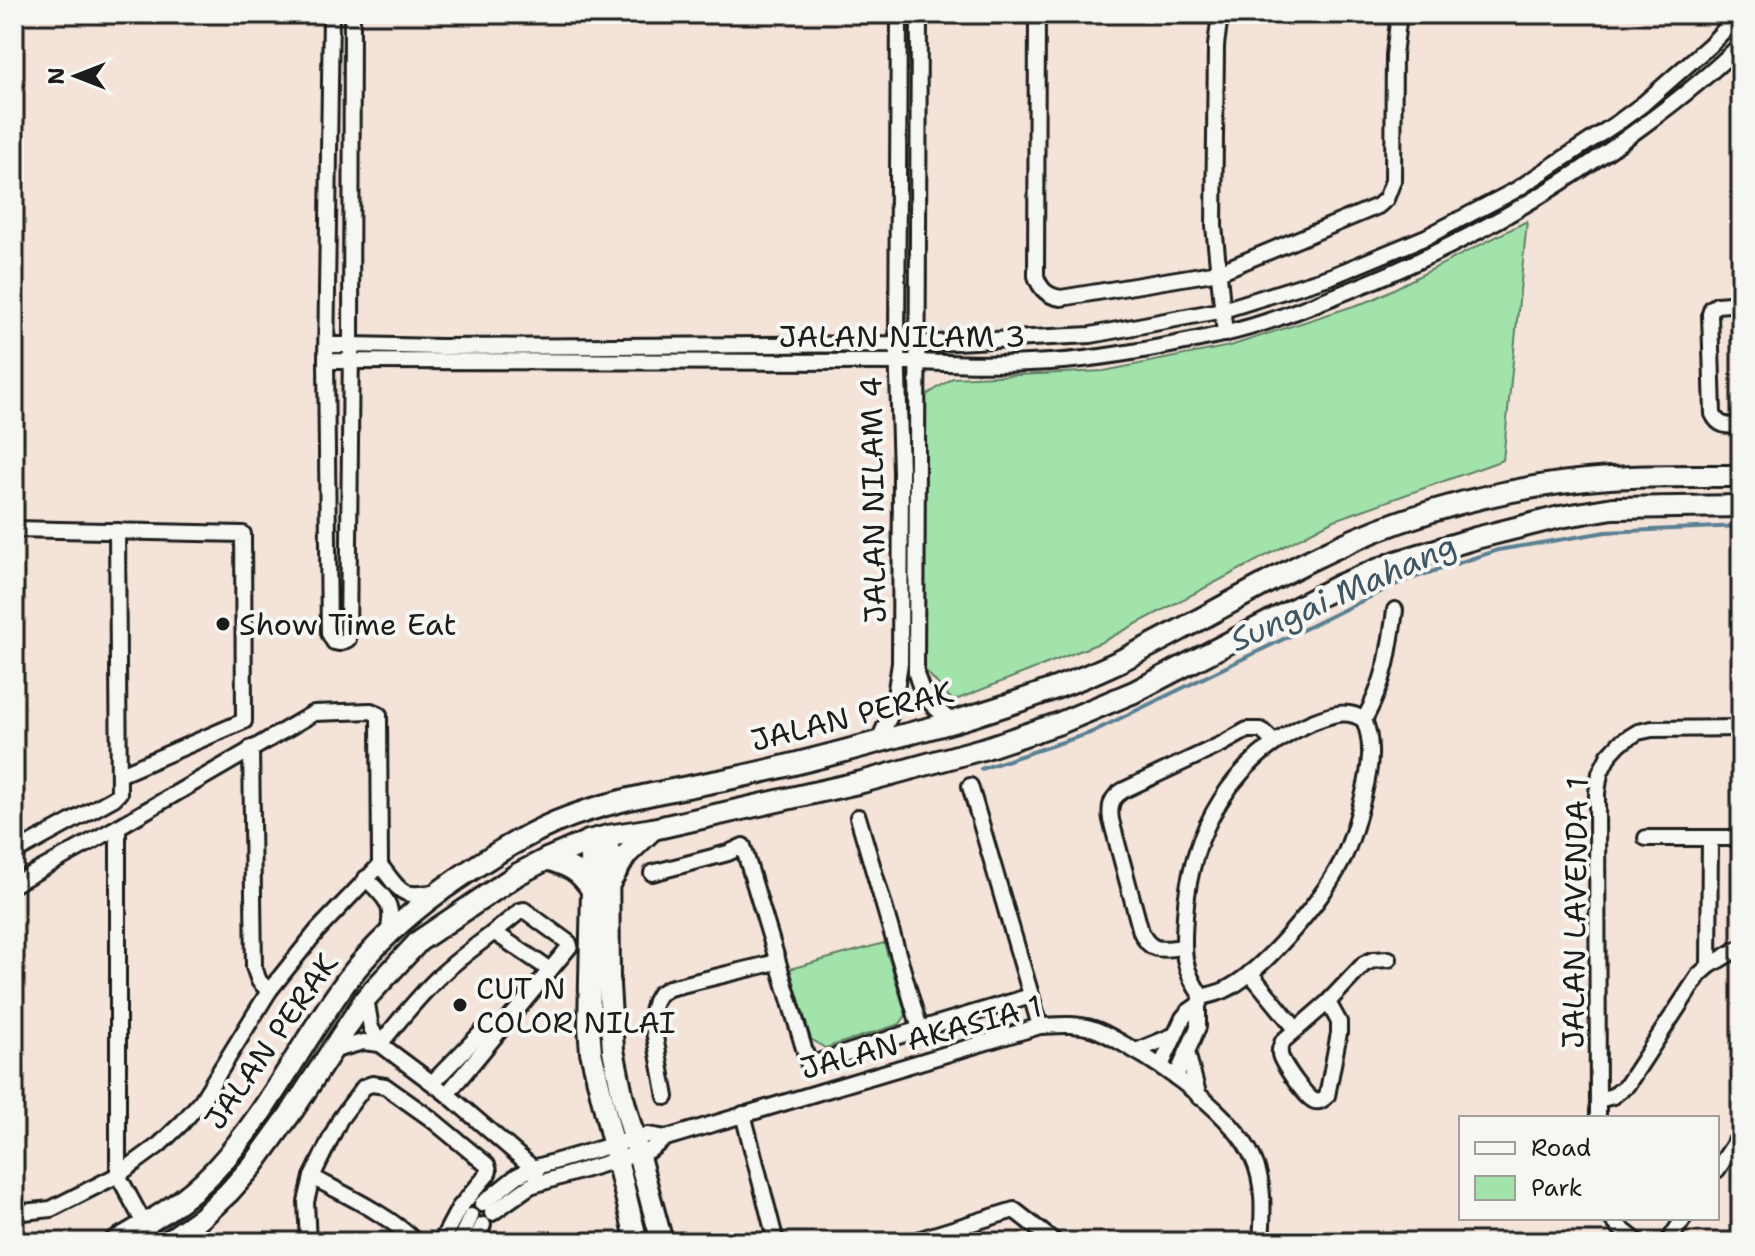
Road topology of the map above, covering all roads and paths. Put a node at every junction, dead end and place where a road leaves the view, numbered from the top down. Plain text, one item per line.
1 (331, 14) edge
2 (352, 14) edge
3 (899, 14) edge
4 (919, 14) edge
5 (1037, 14) edge
6 (1220, 14) edge
7 (1399, 14) edge
8 (1740, 14) edge
9 (1724, 30) junction
10 (1740, 46) edge
11 (1219, 272) junction
12 (1741, 303) edge
13 (1223, 310) junction
14 (1225, 334) junction
15 (897, 343) junction
16 (917, 344) junction
17 (327, 345) junction
18 (351, 345) junction
19 (326, 361) junction
20 (351, 361) junction
21 (898, 362) junction
22 (917, 362) junction
23 (1741, 425) edge
24 (1741, 476) edge
25 (1741, 506) edge
26 (14, 529) edge
27 (117, 531) junction
28 (1395, 610) dead end
29 (1364, 720) junction
30 (952, 722) junction
31 (1741, 728) edge
32 (878, 742) junction
33 (1274, 742) junction
34 (251, 748) junction
35 (119, 775) junction
36 (732, 778) junction
37 (970, 786) dead end
38 (858, 817) dead end
39 (118, 827) junction
40 (653, 829) junction
41 (598, 836) junction
42 (1646, 838) dead end
43 (1710, 838) junction
44 (1741, 838) edge
45 (515, 844) junction
46 (14, 853) edge
47 (547, 859) junction
48 (380, 865) junction
49 (652, 873) dead end
50 (366, 878) junction
51 (14, 884) edge
52 (600, 887) junction
53 (440, 891) junction
54 (495, 933) junction
55 (388, 934) junction
56 (1183, 947) junction
57 (1741, 947) edge
58 (1389, 959) dead end
59 (777, 962) junction
60 (1709, 966) junction
61 (550, 970) junction
62 (1250, 973) junction
63 (269, 991) junction
64 (1031, 996) junction
65 (366, 998) junction
66 (1200, 1001) junction
67 (1328, 1002) junction
68 (1040, 1026) junction
69 (502, 1027) junction
70 (920, 1029) junction
71 (1296, 1029) junction
72 (1175, 1035) junction
73 (380, 1044) junction
74 (331, 1051) junction
75 (1136, 1051) junction
76 (1187, 1051) junction
77 (1161, 1066) junction
78 (1176, 1077) junction
79 (433, 1082) junction
80 (447, 1094) junction
81 (666, 1097) dead end
82 (1199, 1097) junction
83 (1598, 1100) junction
84 (743, 1114) junction
85 (1598, 1116) edge
86 (1741, 1134) edge
87 (636, 1146) junction
88 (615, 1152) junction
89 (1719, 1167) edge
90 (118, 1175) junction
91 (536, 1175) junction
92 (312, 1177) junction
93 (487, 1208) dead end
94 (14, 1213) edge
95 (1613, 1220) edge
96 (1683, 1220) edge
97 (150, 1234) edge
98 (115, 1242) edge
99 (167, 1242) edge
100 (308, 1242) edge
101 (416, 1242) edge
102 (441, 1242) edge
103 (459, 1242) edge
104 (475, 1242) edge
105 (637, 1242) edge
106 (662, 1242) edge
107 (776, 1242) edge
108 (911, 1242) edge
109 (1055, 1242) edge
110 (1261, 1242) edge
111 (1638, 1242) edge
112 (1668, 1242) edge

1 - 17 street
2 - 18 street
3 - 15 street, JALAN NILAM 4
4 - 16 street, JALAN NILAM 4
5 - 11 street
6 - 11 street
7 - 11 street
8 - 9 street, JALAN NILAM 3
9 - 10 street
9 - 13 street, JALAN NILAM 3
10 - 14 street, JALAN NILAM 3
11 - 13 street
12 - 23 street
13 - 14 street
13 - 16 street, JALAN NILAM 3
14 - 22 street, JALAN NILAM 3
15 - 16 street, JALAN NILAM 3
15 - 18 street, JALAN NILAM 3
15 - 21 street, JALAN NILAM 4
16 - 22 street, JALAN NILAM 4
17 - 18 street, JALAN NILAM 3
17 - 19 street
18 - 20 street
19 - 20 street, JALAN NILAM 3
19 - 20 street
20 - 21 street, JALAN NILAM 3
21 - 22 street, JALAN NILAM 3
21 - 32 street, JALAN NILAM 4
22 - 30 street, JALAN NILAM 4
24 - 30 main road, JALAN PERAK
25 - 40 main road, JALAN PERAK
26 - 27 street
27 - 35 street
27 - 35 street
28 - 29 street
29 - 33 street
29 - 62 street
30 - 32 main road, JALAN PERAK
31 - 83 street, JALAN LAVENDA 1
32 - 36 main road, JALAN PERAK
33 - 56 street
33 - 56 street
34 - 39 street
34 - 48 street
34 - 63 street
35 - 46 street
36 - 41 main road
36 - 45 main road, JALAN PERAK
37 - 64 street
38 - 70 street
39 - 51 street
39 - 90 street
40 - 41 main road, JALAN PERAK
40 - 52 main road
41 - 45 main road
41 - 47 main road, JALAN PERAK
41 - 52 main road
42 - 43 street
43 - 44 street
43 - 60 street
45 - 53 main road, JALAN PERAK
47 - 52 main road
47 - 65 main road, JALAN PERAK
48 - 50 street
48 - 53 street
49 - 59 street
50 - 55 street
50 - 63 street
52 - 87 main road
52 - 88 main road
53 - 55 main road, JALAN PERAK
54 - 61 street
54 - 61 street
54 - 73 street
55 - 97 main road, JALAN PERAK
56 - 66 street
57 - 60 street
58 - 67 street
59 - 70 street
59 - 81 street
60 - 83 street
61 - 69 street
62 - 66 street
62 - 71 street
63 - 90 street
64 - 68 street
64 - 70 street
65 - 73 street
65 - 74 main road, JALAN PERAK
66 - 72 street
66 - 76 street
67 - 71 street
67 - 71 street
68 - 75 street, JALAN AKASIA 1
68 - 84 street, JALAN AKASIA 1
69 - 79 street
69 - 80 street
72 - 75 street
72 - 77 street
73 - 74 street
73 - 79 street
74 - 99 main road, JALAN PERAK
75 - 77 street, JALAN AKASIA 1
76 - 78 street
76 - 82 street
77 - 78 street, JALAN AKASIA 1
78 - 82 street, JALAN AKASIA 1
79 - 80 street
80 - 91 street
82 - 110 street, JALAN AKASIA 1
83 - 85 street, JALAN LAVENDA 1
84 - 87 street, JALAN AKASIA 1
84 - 107 street
86 - 89 street
87 - 88 street, JALAN AKASIA 1
87 - 106 main road
88 - 91 street, JALAN AKASIA 1
88 - 105 main road
90 - 94 street
90 - 97 street
91 - 93 street, JALAN AKASIA 1
92 - 100 street
92 - 101 street
92 - 102 street
95 - 111 street
96 - 112 street
97 - 98 main road, JALAN PERAK
103 - 104 street
108 - 109 street

